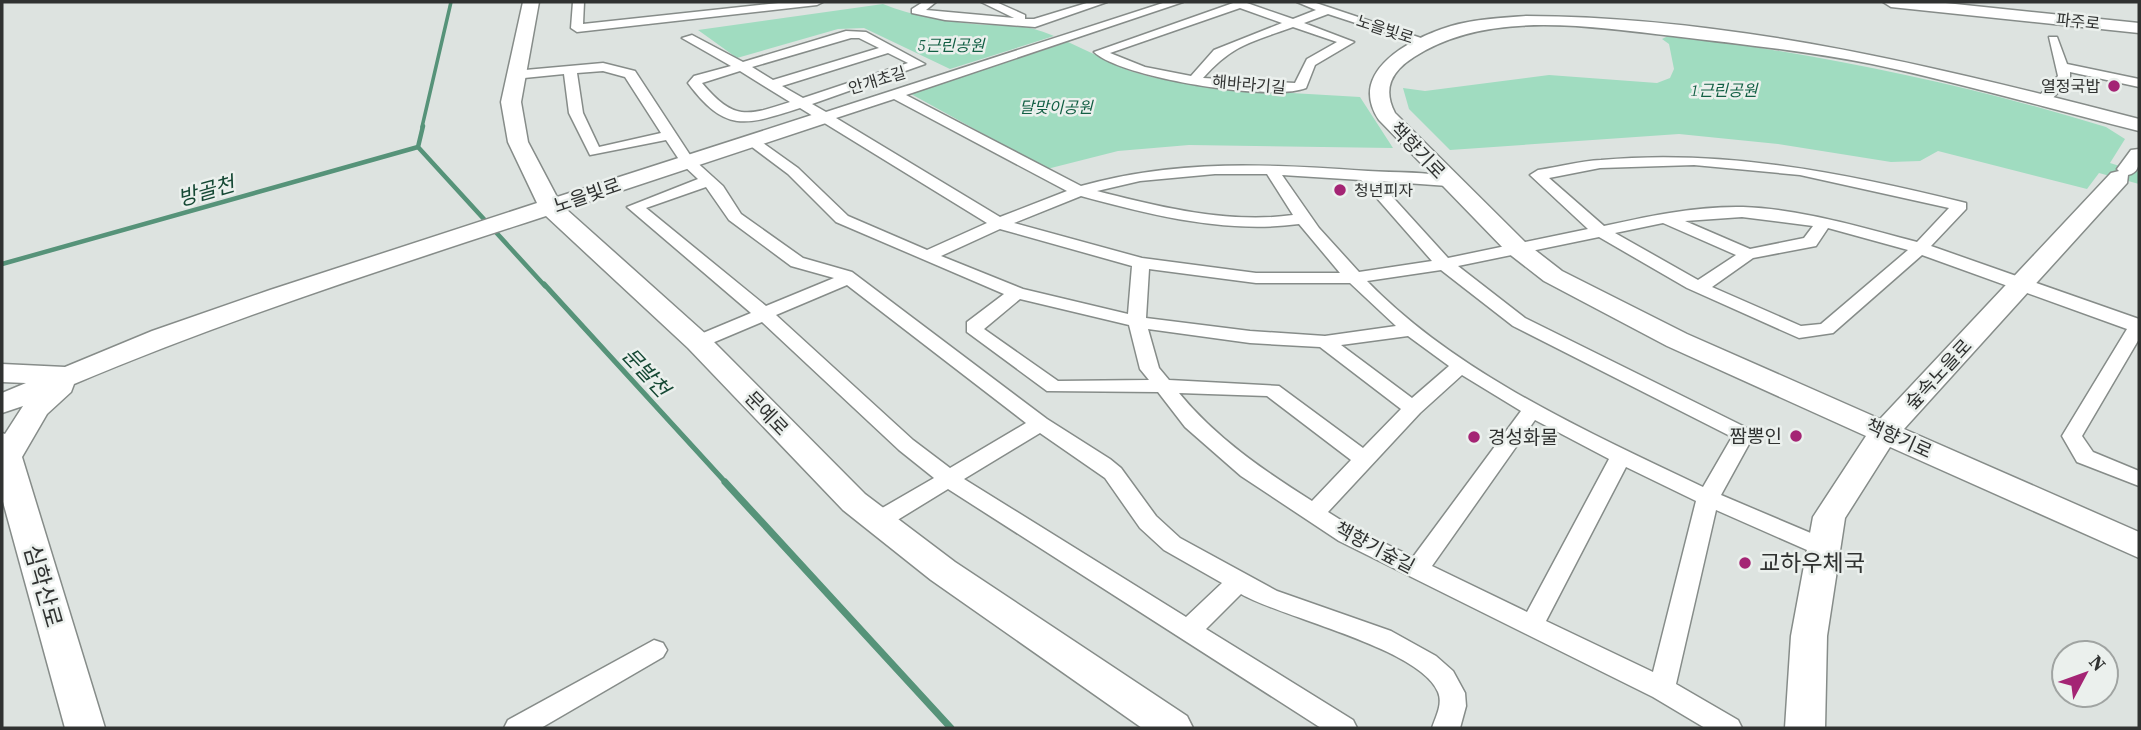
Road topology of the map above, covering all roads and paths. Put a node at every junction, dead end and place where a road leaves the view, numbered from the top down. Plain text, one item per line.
1 (531, 2) edge
2 (578, 2) edge
3 (678, 2) edge
4 (817, 2) edge
5 (931, 2) edge
6 (987, 2) edge
7 (1059, 2) edge
8 (1101, 2) edge
9 (1177, 2) edge
10 (1302, 2) edge
11 (1891, 2) edge
12 (1945, 2) edge
13 (795, 3) edge
14 (2109, 7) dead end
15 (1078, 9) junction
16 (1328, 10) junction
17 (681, 16) junction
18 (1035, 23) junction
19 (1294, 23) junction
20 (2135, 26) edge
21 (688, 37) dead end
22 (1067, 37) junction
23 (2053, 40) dead end
24 (1427, 42) junction
25 (889, 49) junction
26 (1100, 52) junction
27 (741, 66) junction
28 (2064, 67) junction
29 (570, 69) junction
30 (514, 75) junction
31 (1195, 79) junction
32 (2139, 83) edge
33 (771, 85) junction
34 (895, 94) junction
35 (2043, 100) junction
36 (801, 103) junction
37 (825, 117) junction
38 (2139, 125) edge
39 (670, 135) junction
40 (751, 141) junction
41 (687, 162) junction
42 (2129, 167) edge
43 (1273, 172) junction
44 (1367, 178) junction
45 (708, 181) junction
46 (1448, 181) junction
47 (1078, 191) junction
48 (538, 212) junction
49 (1304, 218) junction
50 (1665, 218) junction
51 (1824, 222) junction
52 (999, 224) junction
53 (1599, 231) junction
54 (1517, 248) junction
55 (1920, 248) junction
56 (1748, 254) junction
57 (927, 256) junction
58 (1141, 263) junction
59 (1444, 264) junction
60 (848, 278) junction
61 (1356, 278) junction
62 (2021, 285) junction
63 (1700, 287) junction
64 (1017, 293) junction
65 (764, 314) junction
66 (1137, 323) junction
67 (2139, 326) edge
68 (1410, 330) junction
69 (698, 342) junction
70 (1325, 342) junction
71 (92, 365) junction
72 (1462, 365) junction
73 (2, 373) edge
74 (1163, 386) junction
75 (2, 404) edge
76 (1413, 408) junction
77 (1532, 410) junction
78 (1040, 424) junction
79 (1885, 431) junction
80 (3, 452) edge
81 (1621, 457) junction
82 (1364, 459) junction
83 (949, 479) junction
84 (2139, 479) edge
85 (1708, 498) junction
86 (1314, 513) junction
87 (878, 521) junction
88 (2139, 546) edge
89 (1824, 548) junction
90 (1417, 569) junction
91 (1238, 582) junction
92 (1532, 625) junction
93 (1188, 631) junction
94 (654, 650) dead end
95 (1662, 689) junction
96 (85, 728) edge
97 (517, 728) edge
98 (1173, 728) edge
99 (1343, 728) edge
100 (1446, 728) edge
101 (1728, 728) edge
102 (1805, 728) edge

1 - 30 street, 문예로
2 - 17 street
3 - 17 street
4 - 13 street
5 - 18 street
6 - 18 street, 해바라기길
7 - 15 street
8 - 15 street
9 - 22 street, 노을빛로
10 - 16 street, 노을빛로
11 - 20 street, 파주로
12 - 20 street, 파주로
13 - 17 street
14 - 20 street
15 - 18 street
16 - 19 street, 해바라기길
16 - 24 street, 노을빛로
18 - 22 street, 해바라기길
19 - 26 street, 해바라기길
19 - 31 street, 해바라기길
19 - 31 street, 해바라기길
21 - 27 street
22 - 26 street, 해바라기길
22 - 34 street, 노을빛로
23 - 28 street
24 - 35 street, 책향기로
24 - 46 street, 책향기로
25 - 27 street, 안개초길
25 - 33 street, 안개초길
25 - 36 street, 안개초길
26 - 31 street, 해바라기길
27 - 33 street
27 - 36 street, 안개초길
28 - 32 street
28 - 35 street
29 - 30 street
29 - 39 street
29 - 39 street
30 - 48 street, 문예로
33 - 36 street
34 - 37 street, 노을빛로
34 - 47 street
35 - 38 street, 책향기로
36 - 37 street
37 - 40 street, 노을빛로
37 - 52 street
39 - 41 street
40 - 41 street, 노을빛로
40 - 57 street
41 - 45 street
41 - 48 street, 노을빛로
42 - 62 street, 숲속노을로
43 - 44 street
43 - 47 street
43 - 49 street
44 - 46 street
44 - 59 street
45 - 60 street
45 - 65 street
46 - 54 street, 책향기로
47 - 49 street
47 - 52 street
48 - 69 street, 문예로
48 - 71 street, 노을빛로
49 - 61 street
50 - 51 street
50 - 53 street
50 - 56 street
51 - 55 street
51 - 56 street
52 - 57 street
52 - 58 street
53 - 54 street
53 - 55 street
53 - 63 street
54 - 59 street
54 - 79 street, 책향기로
55 - 62 street
55 - 63 street
56 - 63 street
57 - 64 street
58 - 61 street
58 - 66 street, 책향기숲길
59 - 61 street
59 - 85 street
60 - 65 street
60 - 78 street
61 - 68 street
62 - 67 street
62 - 79 street, 숲속노을로
64 - 66 street
64 - 74 street
65 - 69 street
65 - 83 street
66 - 70 street
66 - 74 street, 책향기숲길
67 - 84 street
68 - 70 street
68 - 72 street
69 - 87 street, 문예로
70 - 76 street
71 - 73 street
71 - 75 street, 노을빛로
71 - 80 street
72 - 76 street
72 - 77 street
74 - 82 street
74 - 86 street, 책향기숲길
76 - 82 street
77 - 81 street
77 - 90 street
78 - 83 street
78 - 91 street
79 - 88 street, 책향기로
79 - 89 street, 숲속노을로
80 - 96 street, 심학산로
81 - 85 street
81 - 92 street
82 - 86 street
83 - 87 street
83 - 93 street
85 - 89 street
85 - 95 street
86 - 90 street, 책향기숲길
87 - 98 street, 문예로
89 - 102 street, 숲속노을로
90 - 92 street, 책향기숲길
91 - 93 street
91 - 100 street
92 - 95 street, 책향기숲길
93 - 99 street
94 - 97 street
95 - 101 street, 책향기숲길

